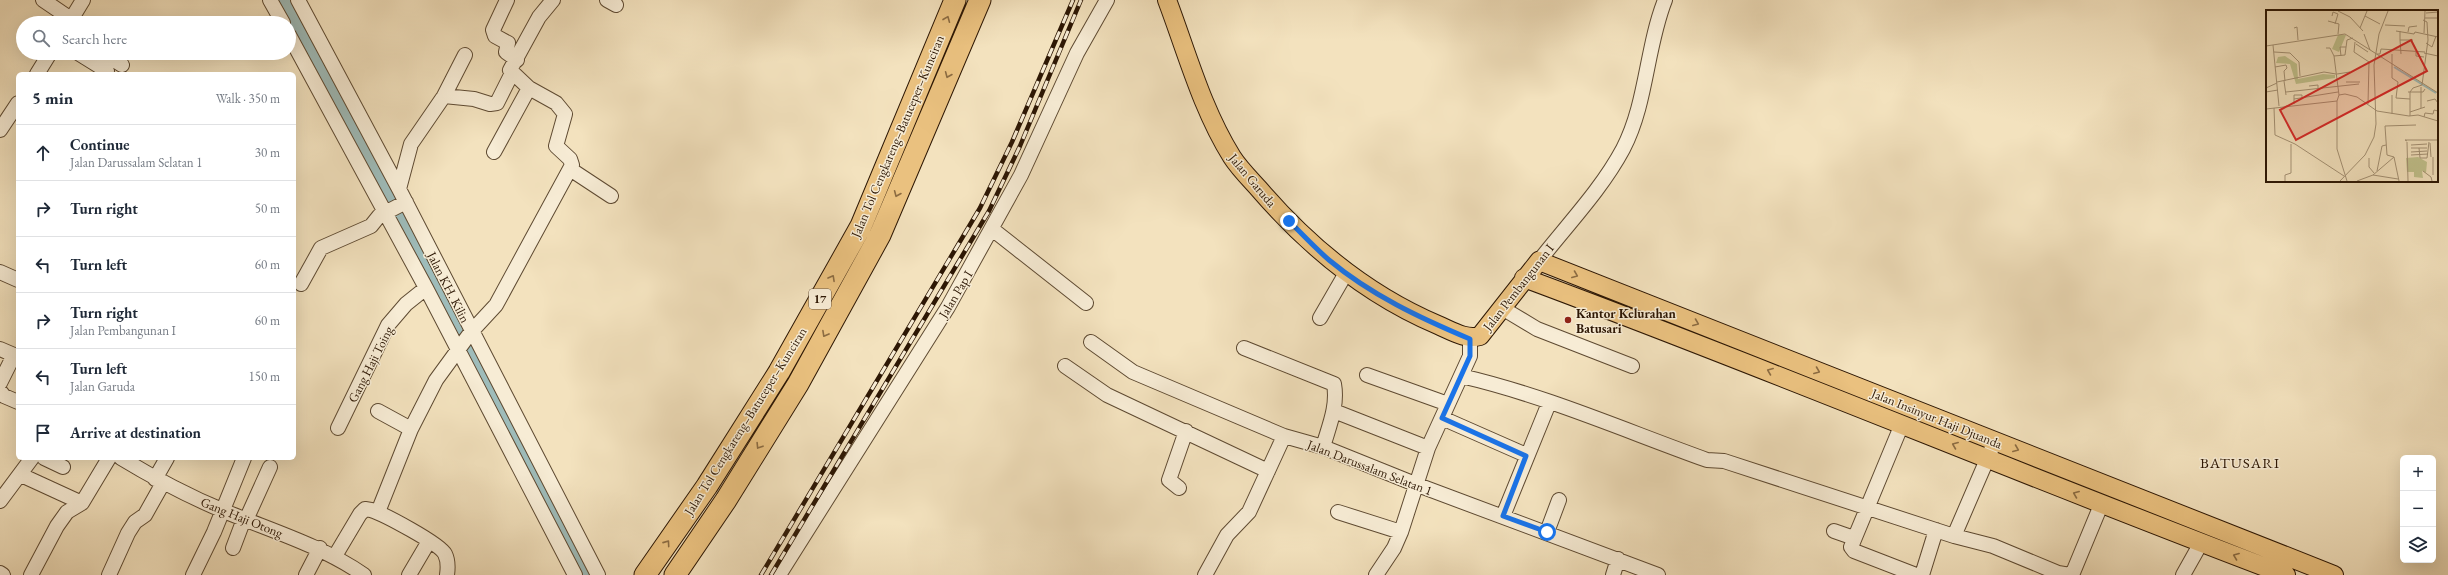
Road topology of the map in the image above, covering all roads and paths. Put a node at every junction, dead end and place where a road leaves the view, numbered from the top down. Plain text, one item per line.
1 (43, 0) edge
2 (83, 0) edge
3 (270, 0) edge
4 (298, 0) edge
5 (506, 0) edge
6 (553, 0) edge
7 (955, 0) edge
8 (980, 0) edge
9 (1107, 0) edge
10 (1167, 0) edge
11 (1665, 0) edge
12 (64, 16) edge
13 (73, 16) edge
14 (279, 16) edge
15 (296, 46) edge
16 (465, 54) dead end
17 (46, 60) edge
18 (89, 60) edge
19 (114, 60) edge
20 (122, 65) dead end
21 (514, 66) junction
22 (107, 71) dead end
23 (38, 72) edge
24 (529, 88) junction
25 (444, 96) junction
26 (16, 106) edge
27 (0, 130) edge
28 (494, 152) dead end
29 (570, 169) junction
30 (399, 189) junction
31 (611, 196) dead end
32 (396, 207) junction
33 (992, 229) junction
34 (1539, 261) junction
35 (0, 272) edge
36 (1346, 273) junction
37 (1524, 278) junction
38 (16, 279) edge
39 (301, 284) dead end
40 (426, 288) junction
41 (1086, 303) dead end
42 (1502, 308) junction
43 (1320, 318) dead end
44 (1470, 339) junction
45 (464, 342) junction
46 (1091, 342) dead end
47 (1244, 348) dead end
48 (0, 349) edge
49 (16, 350) edge
50 (1065, 366) dead end
51 (1632, 366) dead end
52 (1367, 375) dead end
53 (1460, 376) junction
54 (0, 383) edge
55 (0, 391) edge
56 (16, 401) edge
57 (1549, 403) junction
58 (1448, 404) junction
59 (378, 411) dead end
60 (1334, 411) junction
61 (1442, 418) junction
62 (1902, 424) junction
63 (338, 428) dead end
64 (411, 429) junction
65 (1186, 431) junction
66 (1284, 436) junction
67 (1995, 441) junction
68 (1323, 447) junction
69 (1428, 448) junction
70 (1526, 456) junction
71 (1988, 458) junction
72 (31, 460) edge
73 (48, 460) edge
74 (109, 460) edge
75 (124, 460) edge
76 (166, 460) edge
77 (243, 460) edge
78 (63, 467) dead end
79 (270, 467) dead end
80 (1268, 471) junction
81 (21, 475) junction
82 (159, 481) junction
83 (1415, 484) junction
84 (1178, 488) dead end
85 (1559, 500) dead end
86 (0, 501) edge
87 (82, 503) junction
88 (2101, 505) junction
89 (1866, 508) junction
90 (223, 511) junction
91 (378, 512) junction
92 (1338, 512) dead end
93 (1503, 516) junction
94 (245, 519) junction
95 (1936, 530) junction
96 (1834, 531) dead end
97 (1401, 532) junction
98 (1547, 532) junction
99 (1954, 536) junction
100 (1854, 538) junction
101 (429, 541) junction
102 (2201, 543) junction
103 (233, 548) dead end
104 (320, 548) junction
105 (335, 556) junction
106 (1618, 559) junction
107 (2296, 570) edge
108 (2038, 571) edge
109 (0, 573) edge
110 (3, 575) edge
111 (32, 575) edge
112 (109, 575) edge
113 (193, 575) edge
114 (306, 575) edge
115 (364, 575) edge
116 (409, 575) edge
117 (447, 575) edge
118 (575, 575) edge
119 (598, 575) edge
120 (645, 575) edge
121 (675, 575) edge
122 (779, 575) edge
123 (1205, 575) edge
124 (1376, 575) edge
125 (1613, 575) edge
126 (1658, 575) edge
127 (1916, 575) edge
128 (1922, 575) edge
129 (2071, 575) edge
130 (2183, 575) edge
131 (2334, 575) edge

1 - 12 street
2 - 13 street
3 - 14 street
4 - 30 street, Jalan KH. Kilin
5 - 21 street
6 - 21 street
120 -> 7 highway, Jalan Tol Cengkareng–Batuceper–Kunciran / 17
8 -> 121 highway, Jalan Tol Cengkareng–Batuceper–Kunciran / 17
9 - 33 street, Jalan Pap I
10 - 36 main road, Jalan Garuda
11 - 34 street, Jalan Pembangunan I
15 - 32 street, Jalan KH. Kilin
16 - 25 street
17 - 23 street
18 - 22 street
19 - 20 street
21 - 24 street
21 - 25 street
24 - 28 street
24 - 29 street
25 - 30 street
26 - 27 street
29 - 31 street
29 - 45 street
30 - 32 street, Jalan KH. Kilin
32 - 39 street
32 - 40 street, Jalan KH. Kilin
32 - 45 street, Jalan KH. Kilin
33 - 41 street
33 - 122 street, Jalan Pap I
34 - 37 main road, Jalan Pembangunan I
34 -> 67 main road, Jalan Insinyur Haji Djuanda
35 - 38 street
36 - 43 street
36 - 44 main road, Jalan Garuda
37 - 42 main road, Jalan Pembangunan I
62 -> 37 main road, Jalan Insinyur Haji Djuanda
40 - 45 street, Jalan KH. Kilin
40 - 63 street, Gang Haji Toing
42 - 44 main road, Jalan Pembangunan I
42 - 51 street
44 - 53 street, Jalan Pembangunan I
45 - 64 street
45 - 118 street, Jalan KH. Kilin
45 - 119 street, Jalan KH. Kilin
46 - 66 street, Jalan Darussalam Selatan 1
47 - 60 street
48 - 49 street
49 - 54 street
50 - 65 street
52 - 58 street
53 - 57 street
53 - 58 street, Jalan Pembangunan I
55 - 56 street
57 - 70 street
57 - 89 street
58 - 61 street, Jalan Pembangunan I
59 - 64 street
60 - 68 street
60 - 69 street
61 - 69 street, Jalan Pembangunan I
61 - 70 street
71 -> 62 main road, Jalan Insinyur Haji Djuanda
62 - 89 street
64 - 91 street
65 - 80 street
65 - 84 street
66 - 68 street, Jalan Darussalam Selatan 1
66 - 80 street
67 - 71 street
67 -> 107 main road, Jalan Insinyur Haji Djuanda
68 - 83 street, Jalan Darussalam Selatan 1
69 - 83 street, Jalan Pembangunan I
70 - 93 street
88 -> 71 main road, Jalan Insinyur Haji Djuanda
71 - 99 street
72 - 81 street
73 - 78 street
74 - 87 street
75 - 82 street, Gang Haji Otong
76 - 82 street
77 - 90 street
79 - 94 street
80 - 123 street
81 - 86 street
81 - 87 street
82 - 90 street, Gang Haji Otong
82 - 112 street
83 - 93 street, Jalan Darussalam Selatan 1
83 - 97 street, Jalan Pembangunan I
85 - 98 street
87 - 111 street
88 - 102 main road, Jalan Insinyur Haji Djuanda
88 - 129 street
89 - 95 street
89 - 100 street
90 - 94 street, Gang Haji Otong
90 - 113 street
91 - 101 street
91 - 105 street
92 - 97 street
93 - 98 street, Jalan Darussalam Selatan 1
94 - 103 street
94 - 104 street, Gang Haji Otong
95 - 99 street
95 - 128 street
96 - 100 street
97 - 124 street, Jalan Pembangunan I
98 - 106 street, Jalan Darussalam Selatan 1
99 - 108 street
100 - 127 street
101 - 116 street
101 - 117 street
107 -> 102 main road, Jalan Insinyur Haji Djuanda
102 - 130 street
104 - 105 street, Gang Haji Otong
104 - 114 street
105 - 115 street, Gang Haji Otong
106 - 125 street
106 - 126 street, Jalan Darussalam Selatan 1
107 - 131 main road, Jalan Insinyur Haji Djuanda
108 - 129 street
109 - 110 street

